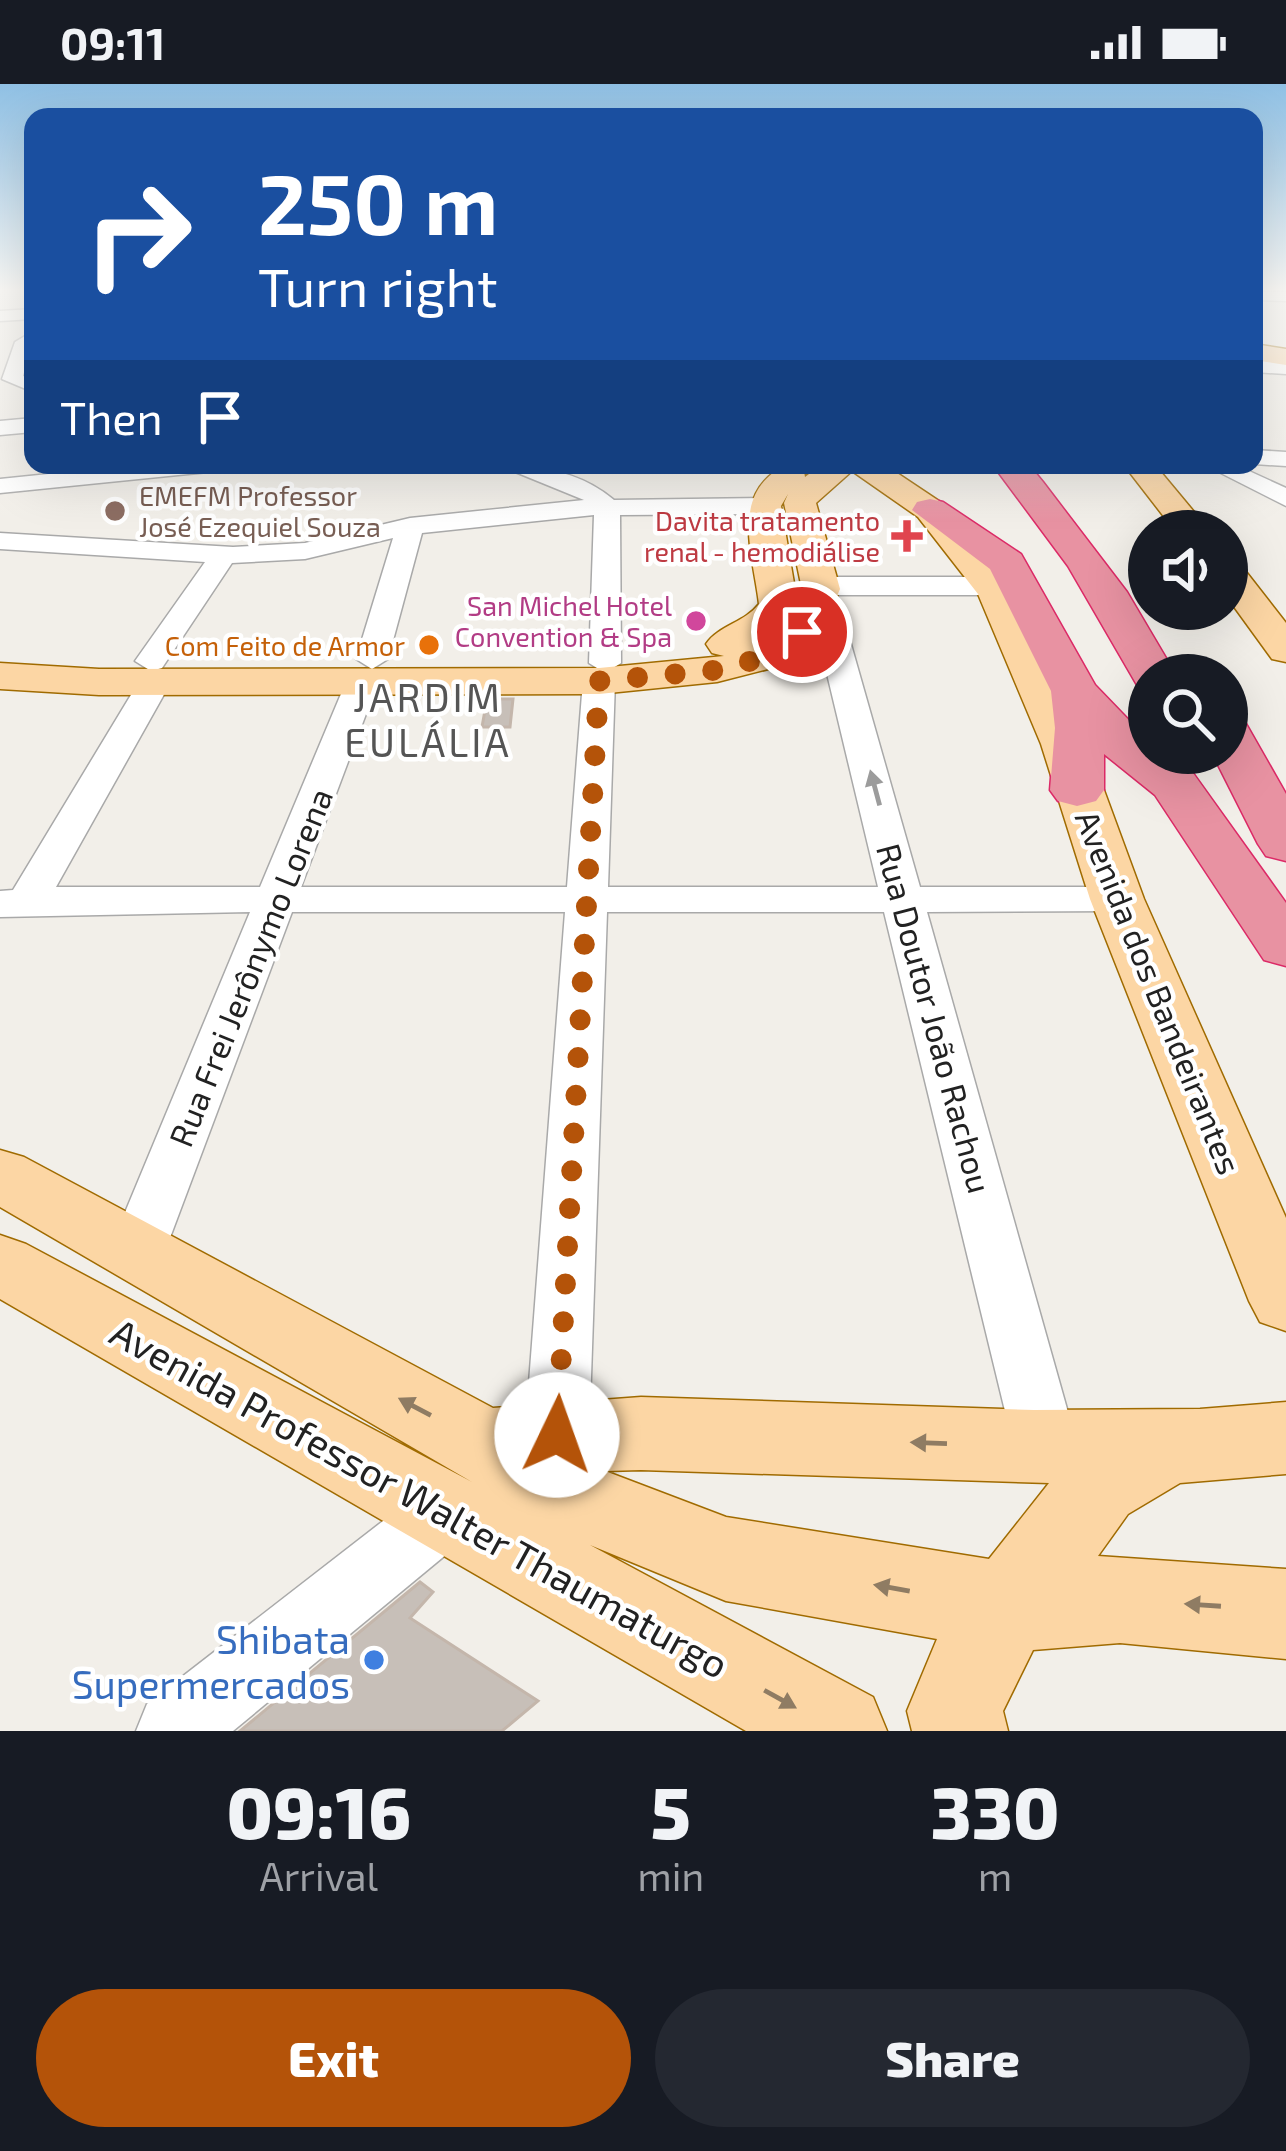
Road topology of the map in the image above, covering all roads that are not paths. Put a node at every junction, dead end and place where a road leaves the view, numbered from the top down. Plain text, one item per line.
1 (119, 474) edge
2 (538, 474) edge
3 (829, 474) edge
4 (878, 474) edge
5 (1017, 474) edge
6 (1042, 474) edge
7 (1145, 474) edge
8 (1243, 474) edge
9 (0, 486) edge
10 (1281, 487) edge
11 (790, 491) edge
12 (918, 501) junction
13 (607, 506) junction
14 (1175, 510) edge
15 (410, 526) junction
16 (0, 541) edge
17 (224, 555) junction
18 (1084, 557) junction
19 (770, 563) junction
20 (1128, 578) edge
21 (818, 579) junction
22 (981, 581) junction
23 (1248, 600) edge
24 (1286, 650) edge
25 (1143, 654) edge
26 (0, 659) edge
27 (367, 670) junction
28 (153, 671) junction
29 (602, 672) junction
30 (0, 676) edge
31 (1057, 680) junction
32 (1248, 773) edge
33 (1204, 774) edge
34 (1077, 790) joint
35 (1286, 844) edge
36 (1117, 898) junction
37 (586, 901) junction
38 (905, 901) junction
39 (14, 902) edge
40 (277, 902) junction
41 (1286, 931) edge
42 (1286, 947) edge
43 (0, 1175) edge
44 (145, 1257) junction
45 (19, 1274) edge
46 (1286, 1301) edge
47 (144, 1342) junction
48 (1286, 1438) edge
49 (1171, 1446) junction
50 (1046, 1448) junction
51 (496, 1464) junction
52 (1008, 1607) junction
53 (1286, 1614) edge
54 (174, 1731) edge
55 (839, 1731) edge
56 (960, 1731) edge

1 - 9 street
2 - 13 street
3 - 11 main road
4 - 12 main road
5 - 18 highway
6 - 20 highway
7 - 14 main road
8 - 10 street
11 - 12 main road
11 - 13 street
11 - 19 main road
11 - 21 main road
12 - 22 main road
12 - 31 highway
13 - 15 street
13 - 29 street
15 - 17 street
15 - 27 street, Rua Frei Jerônymo Lorena
16 - 17 street
17 - 28 street
18 - 25 highway
18 - 31 highway
19 - 21 main road
19 - 29 main road
21 - 22 street
21 - 29 main road
38 -> 21 street, Rua Doutor João Rachou
22 - 31 main road
23 - 24 main road
26 - 28 main road
27 - 28 main road
27 - 29 main road
27 - 40 street, Rua Frei Jerônymo Lorena
28 - 30 main road
28 - 39 street
29 - 37 street
31 - 34 highway
31 - 42 highway
32 - 35 highway
33 - 41 highway
34 - 36 main road, Avenida dos Bandeirantes
36 - 38 street
36 - 46 main road, Avenida dos Bandeirantes
37 - 38 street
37 - 40 street
37 - 51 street
38 - 50 street, Rua Doutor João Rachou
39 - 40 street
40 - 44 street, Rua Frei Jerônymo Lorena
43 - 44 main road, Avenida Professor Walter Thaumaturgo
44 - 45 main road
44 - 47 main road
51 -> 44 main road, Avenida Professor Walter Thaumaturgo
45 - 47 main road, Avenida Professor Walter Thaumaturgo
47 - 51 main road, Avenida Professor Walter Thaumaturgo
48 - 49 main road
49 - 50 main road
49 - 52 main road
50 -> 51 main road
52 -> 51 main road, Avenida Professor Walter Thaumaturgo
51 - 54 street
51 -> 55 main road, Avenida Professor Walter Thaumaturgo
53 -> 52 main road, Avenida Professor Walter Thaumaturgo
52 - 56 main road

